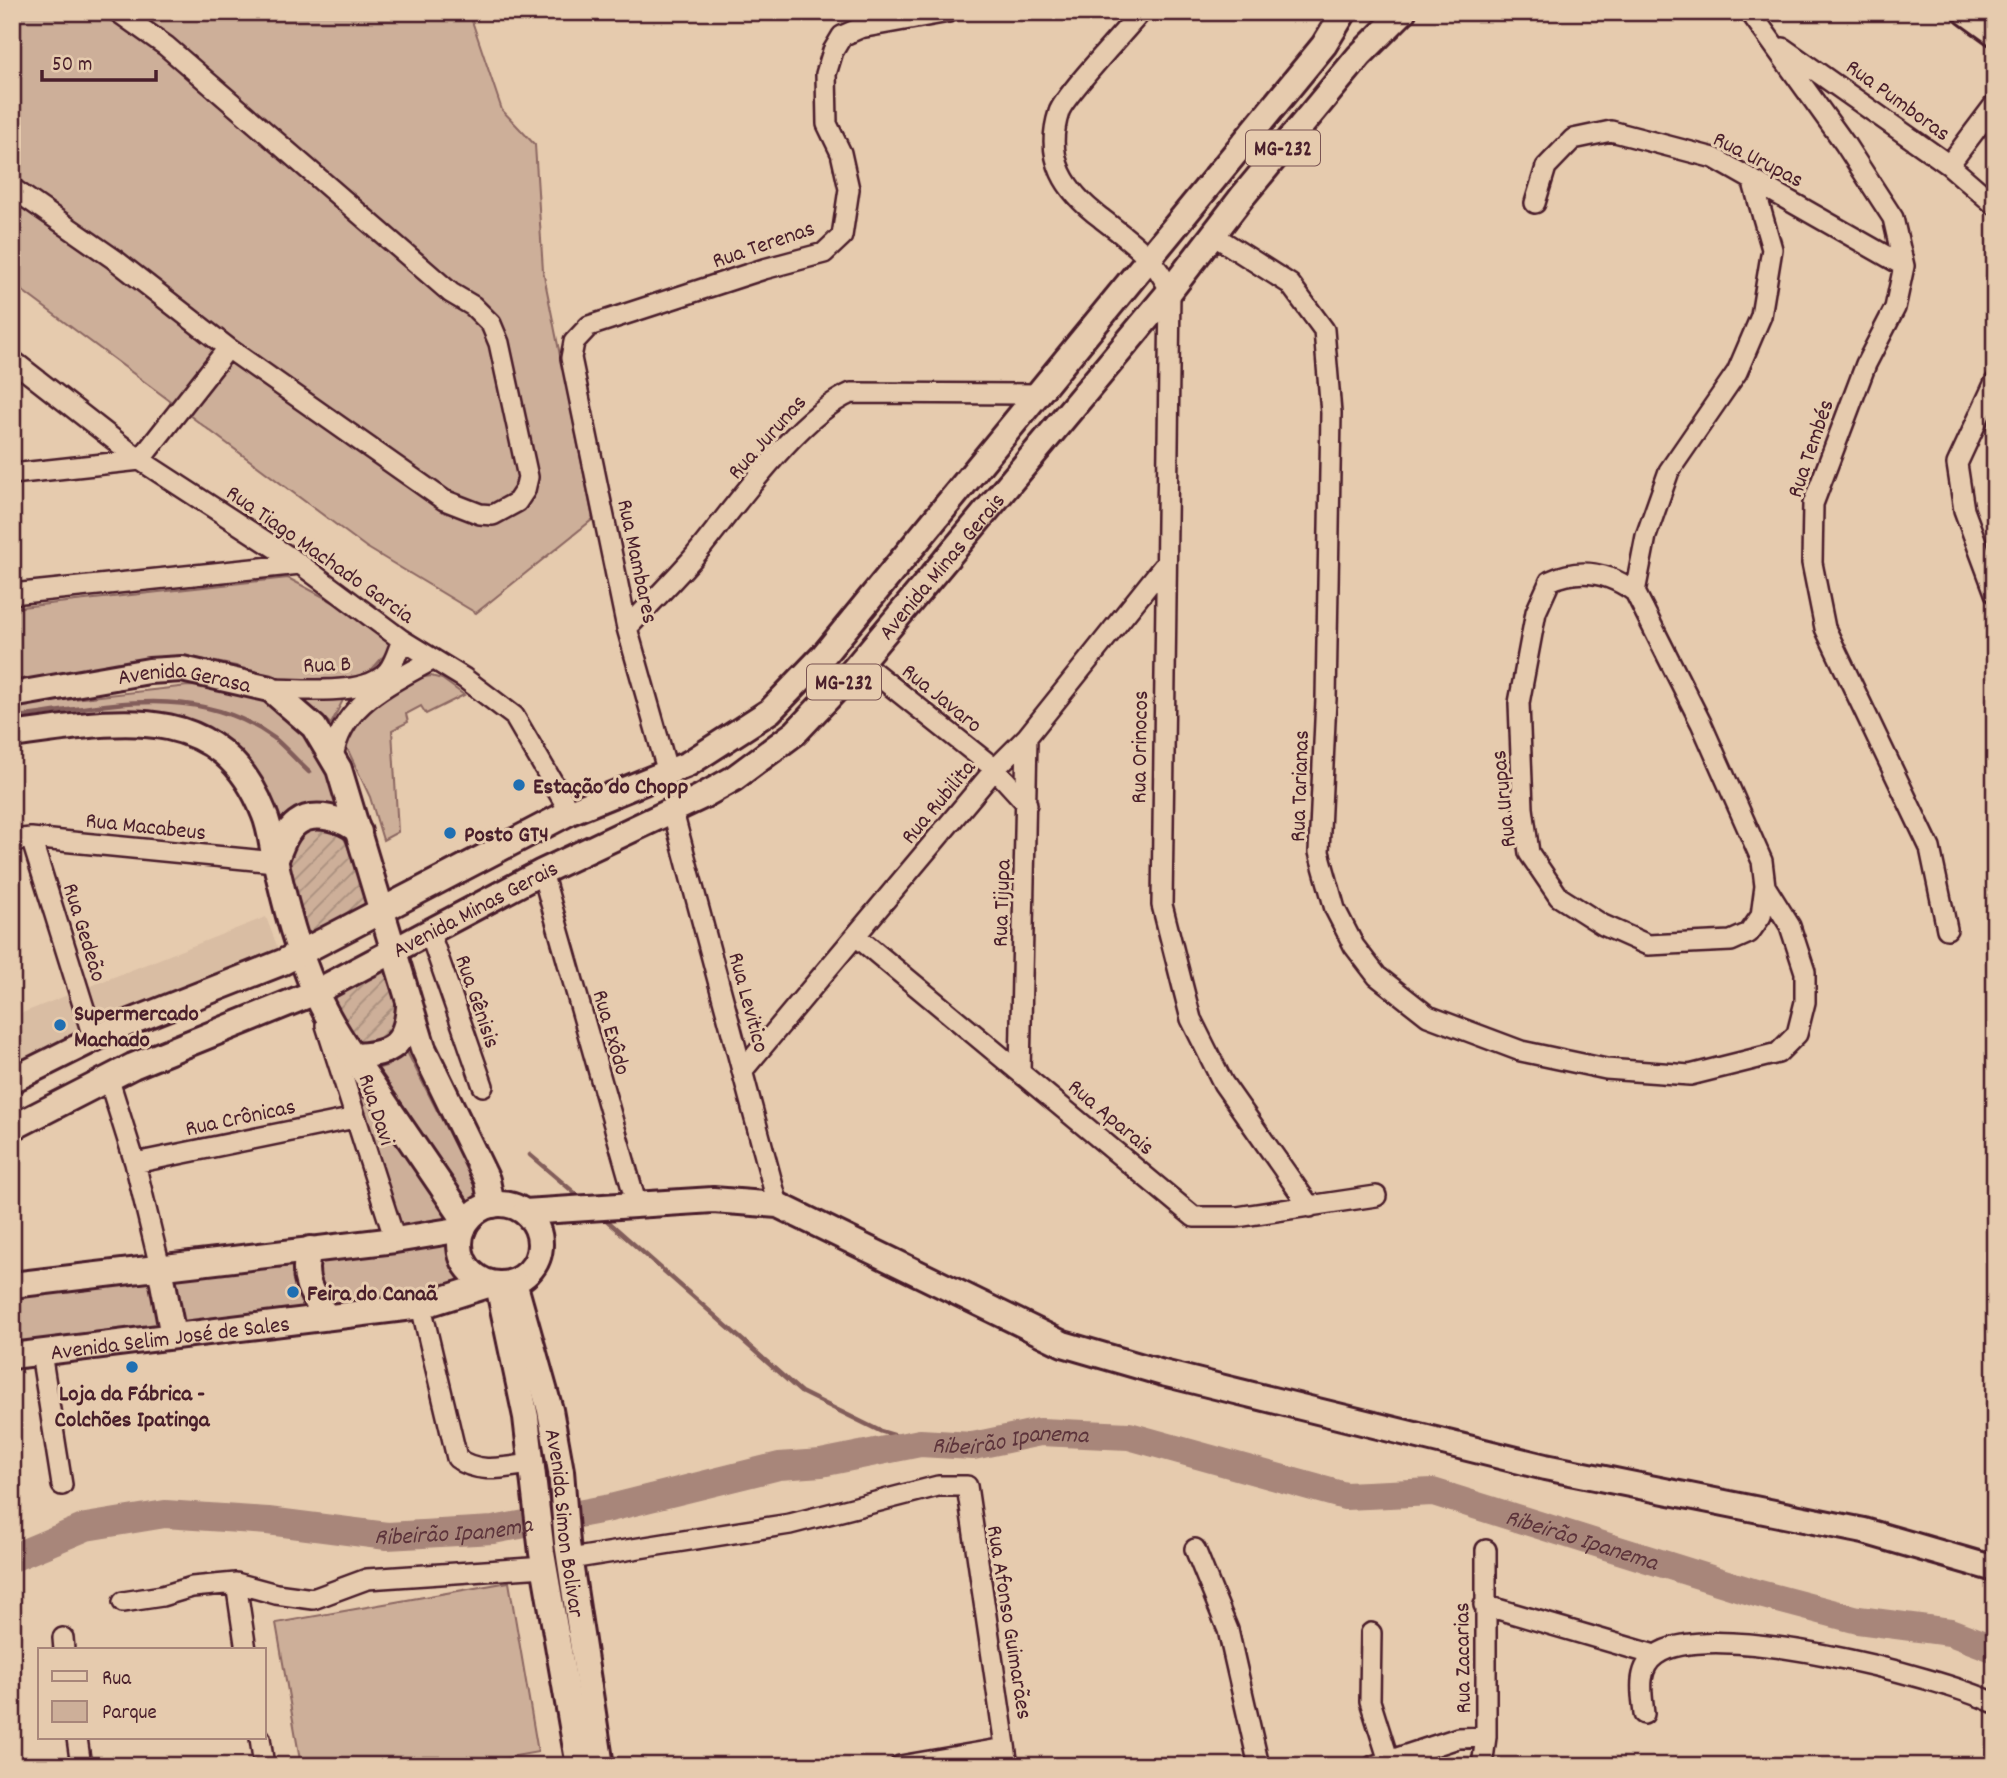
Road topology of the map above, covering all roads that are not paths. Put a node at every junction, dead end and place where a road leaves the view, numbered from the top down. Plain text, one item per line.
1 (118, 12) edge
2 (949, 12) edge
3 (1141, 12) edge
4 (1343, 12) edge
5 (1404, 12) edge
6 (1750, 12) edge
7 (1966, 12) edge
8 (1995, 33) edge
9 (1771, 39) junction
10 (1995, 104) edge
11 (1949, 165) junction
12 (1752, 178) junction
13 (12, 188) edge
14 (1535, 203) dead end
15 (1995, 205) edge
16 (1213, 236) junction
17 (1149, 256) junction
18 (1904, 266) junction
19 (1170, 291) junction
20 (228, 348) junction
21 (571, 358) joint
22 (12, 360) edge
23 (1995, 382) edge
24 (1037, 394) junction
25 (140, 460) junction
26 (12, 474) edge
27 (1166, 563) junction
28 (300, 564) junction
29 (1635, 592) junction
30 (1995, 593) edge
31 (12, 594) edge
32 (627, 628) junction
33 (402, 640) junction
34 (432, 660) junction
35 (861, 662) junction
36 (270, 689) junction
37 (12, 695) edge
38 (12, 735) edge
39 (1027, 737) junction
40 (333, 758) junction
41 (995, 769) junction
42 (668, 773) junction
43 (1027, 804) junction
44 (673, 812) junction
45 (570, 813) junction
46 (359, 832) junction
47 (22, 839) edge
48 (275, 862) junction
49 (542, 872) junction
50 (1765, 886) junction
51 (382, 911) junction
52 (1948, 929) dead end
53 (429, 931) junction
54 (1749, 933) joint
55 (856, 936) junction
56 (392, 949) junction
57 (301, 953) junction
58 (316, 992) junction
59 (410, 1003) junction
60 (94, 1040) junction
61 (353, 1056) junction
62 (743, 1070) junction
63 (1020, 1072) junction
64 (107, 1077) junction
65 (12, 1080) edge
66 (482, 1086) dead end
67 (355, 1118) junction
68 (12, 1128) edge
69 (135, 1163) junction
70 (1376, 1196) dead end
71 (492, 1205) junction
72 (778, 1205) junction
73 (637, 1206) junction
74 (1311, 1207) junction
75 (525, 1212) junction
76 (465, 1226) junction
77 (395, 1240) junction
78 (310, 1249) junction
79 (160, 1267) junction
80 (12, 1284) edge
81 (501, 1284) junction
82 (421, 1306) junction
83 (327, 1317) junction
84 (173, 1336) junction
85 (41, 1353) junction
86 (12, 1356) edge
87 (532, 1470) junction
88 (62, 1485) dead end
89 (1195, 1549) dead end
90 (1486, 1550) dead end
91 (569, 1551) junction
92 (544, 1560) junction
93 (1995, 1569) edge
94 (236, 1583) junction
95 (123, 1602) dead end
96 (1484, 1605) junction
97 (1371, 1633) dead end
98 (246, 1648) edge
99 (1655, 1655) junction
100 (1995, 1703) edge
101 (1644, 1714) dead end
102 (1486, 1737) junction
103 (77, 1740) edge
104 (260, 1740) edge
105 (1007, 1757) edge
106 (1380, 1762) edge
107 (81, 1766) edge
108 (264, 1766) edge
109 (579, 1766) edge
110 (601, 1766) edge
111 (900, 1766) edge
112 (1259, 1766) edge
113 (1482, 1766) edge

1 - 20 street
2 - 21 street, Rua Terenas
3 - 17 street
4 - 17 main road, Avenida Minas Gerais / MG-232
5 - 16 main road, Avenida Minas Gerais / MG-232
6 - 9 street, Rua Tembés
7 - 8 main road
9 - 11 street, Rua Pumboras
9 - 18 street, Rua Tembés
10 - 11 street
11 - 15 street, Rua Pumboras
12 - 14 street, Rua Urupas
12 - 18 street, Rua Urupas
12 - 29 street
13 - 20 street
16 - 19 main road, Avenida Minas Gerais / MG-232
16 - 50 street, Rua Tarianas
17 - 19 street
17 - 24 main road, Avenida Minas Gerais / MG-232
18 - 52 street, Rua Tembés
19 - 27 street, Rua Orinocos
19 - 35 main road, Avenida Minas Gerais / MG-232
20 - 25 street
21 - 32 street, Rua Mambares
22 - 25 street, Rua Tiago Machado Garcia
23 - 30 street
24 - 32 street, Rua Jurunas
24 - 42 main road, Avenida Minas Gerais / MG-232
25 - 26 street
25 - 28 street, Rua Tiago Machado Garcia
27 - 39 street, Rua Rubilita
27 - 74 street, Rua Orinocos
28 - 31 street
28 - 33 street, Rua Tiago Machado Garcia
29 - 50 street, Rua Tarianas
29 - 54 street, Rua Urupas
32 - 42 street, Rua Mambares
33 - 34 street, Rua Tiago Machado Garcia
33 - 36 street, Rua B
34 - 40 street, Rua B
34 - 45 street, Rua Tiago Machado Garcia
35 - 41 street, Rua Javaro
35 - 44 main road, Avenida Minas Gerais / MG-232
36 - 37 main road, Avenida Gerasa
36 - 40 main road, Avenida Gerasa
38 - 48 main road, Avenida Gerasa
39 - 41 street, Rua Rubilita
39 - 43 street, Rua Tijupa
40 - 46 main road, Avenida Gerasa
41 - 43 street, Rua Javaro
41 - 55 street, Rua Rubilita
42 - 45 main road, Avenida Minas Gerais / MG-232
43 - 63 street, Rua Tijupa
44 - 49 main road, Avenida Minas Gerais / MG-232
44 - 62 street, Rua Levitico
45 - 51 main road, Avenida Minas Gerais / MG-232
46 - 48 main road
46 - 51 main road, Avenida Gerasa
47 - 48 street, Rua Macabeus
47 - 60 street, Rua Gedeão
48 - 57 main road, Avenida Gerasa
49 - 53 main road, Avenida Minas Gerais / MG-232
49 - 73 street, Rua Exôdo
50 - 54 street, Rua Tarianas
51 - 56 main road, Avenida Gerasa
51 - 57 main road, Avenida Minas Gerais / MG-232
53 - 56 main road, Avenida Minas Gerais / MG-232
53 - 66 street, Rua Gênisis
55 - 62 street, Rua Rubilita
55 - 63 street, Rua Aparais
56 - 58 main road, Avenida Minas Gerais / MG-232
56 - 59 main road
57 - 58 main road, Avenida Gerasa
57 - 60 main road, Avenida Minas Gerais / MG-232
58 - 61 main road
58 - 64 main road, Avenida Minas Gerais / MG-232
58 - 67 street, Rua Davi
59 - 61 main road
59 - 71 main road
60 - 65 main road, Avenida Minas Gerais / MG-232
61 - 76 main road
62 - 72 street, Rua Levitico
63 - 74 street, Rua Aparais
64 - 68 main road, Avenida Minas Gerais / MG-232
64 - 69 street
67 - 69 street, Rua Crônicas
67 - 77 street, Rua Davi
69 - 79 street
70 - 74 street, Rua Aparais
71 - 75 main road
71 - 76 main road
72 - 73 main road
72 - 93 main road
73 - 75 main road
75 - 81 main road
76 - 77 main road
76 - 81 main road
77 - 78 main road
78 - 79 main road
78 - 83 main road
79 - 80 main road
79 - 84 main road
81 - 82 main road, Avenida Selim José de Sales
81 - 87 main road, Avenida Simon Bolivar
81 - 91 main road, Avenida Simon Bolivar
82 - 83 main road, Avenida Selim José de Sales
82 - 87 street
83 - 84 main road, Avenida Selim José de Sales
84 - 85 main road, Avenida Selim José de Sales
85 - 86 main road, Avenida Selim José de Sales
85 - 88 street
87 - 92 main road, Avenida Simon Bolivar
89 - 112 street
90 - 96 street, Rua Zacarias
91 - 105 street, Rua Afonso Guimarães
91 - 110 main road, Avenida Simon Bolivar
92 - 94 street
92 - 109 main road, Avenida Simon Bolivar
94 - 95 street
94 - 98 street
96 - 99 street
96 - 102 street, Rua Zacarias
97 - 106 street
99 - 100 street
99 - 101 street
102 - 106 street
102 - 113 street, Rua Zacarias
103 - 107 street
104 - 108 street
105 - 111 street

